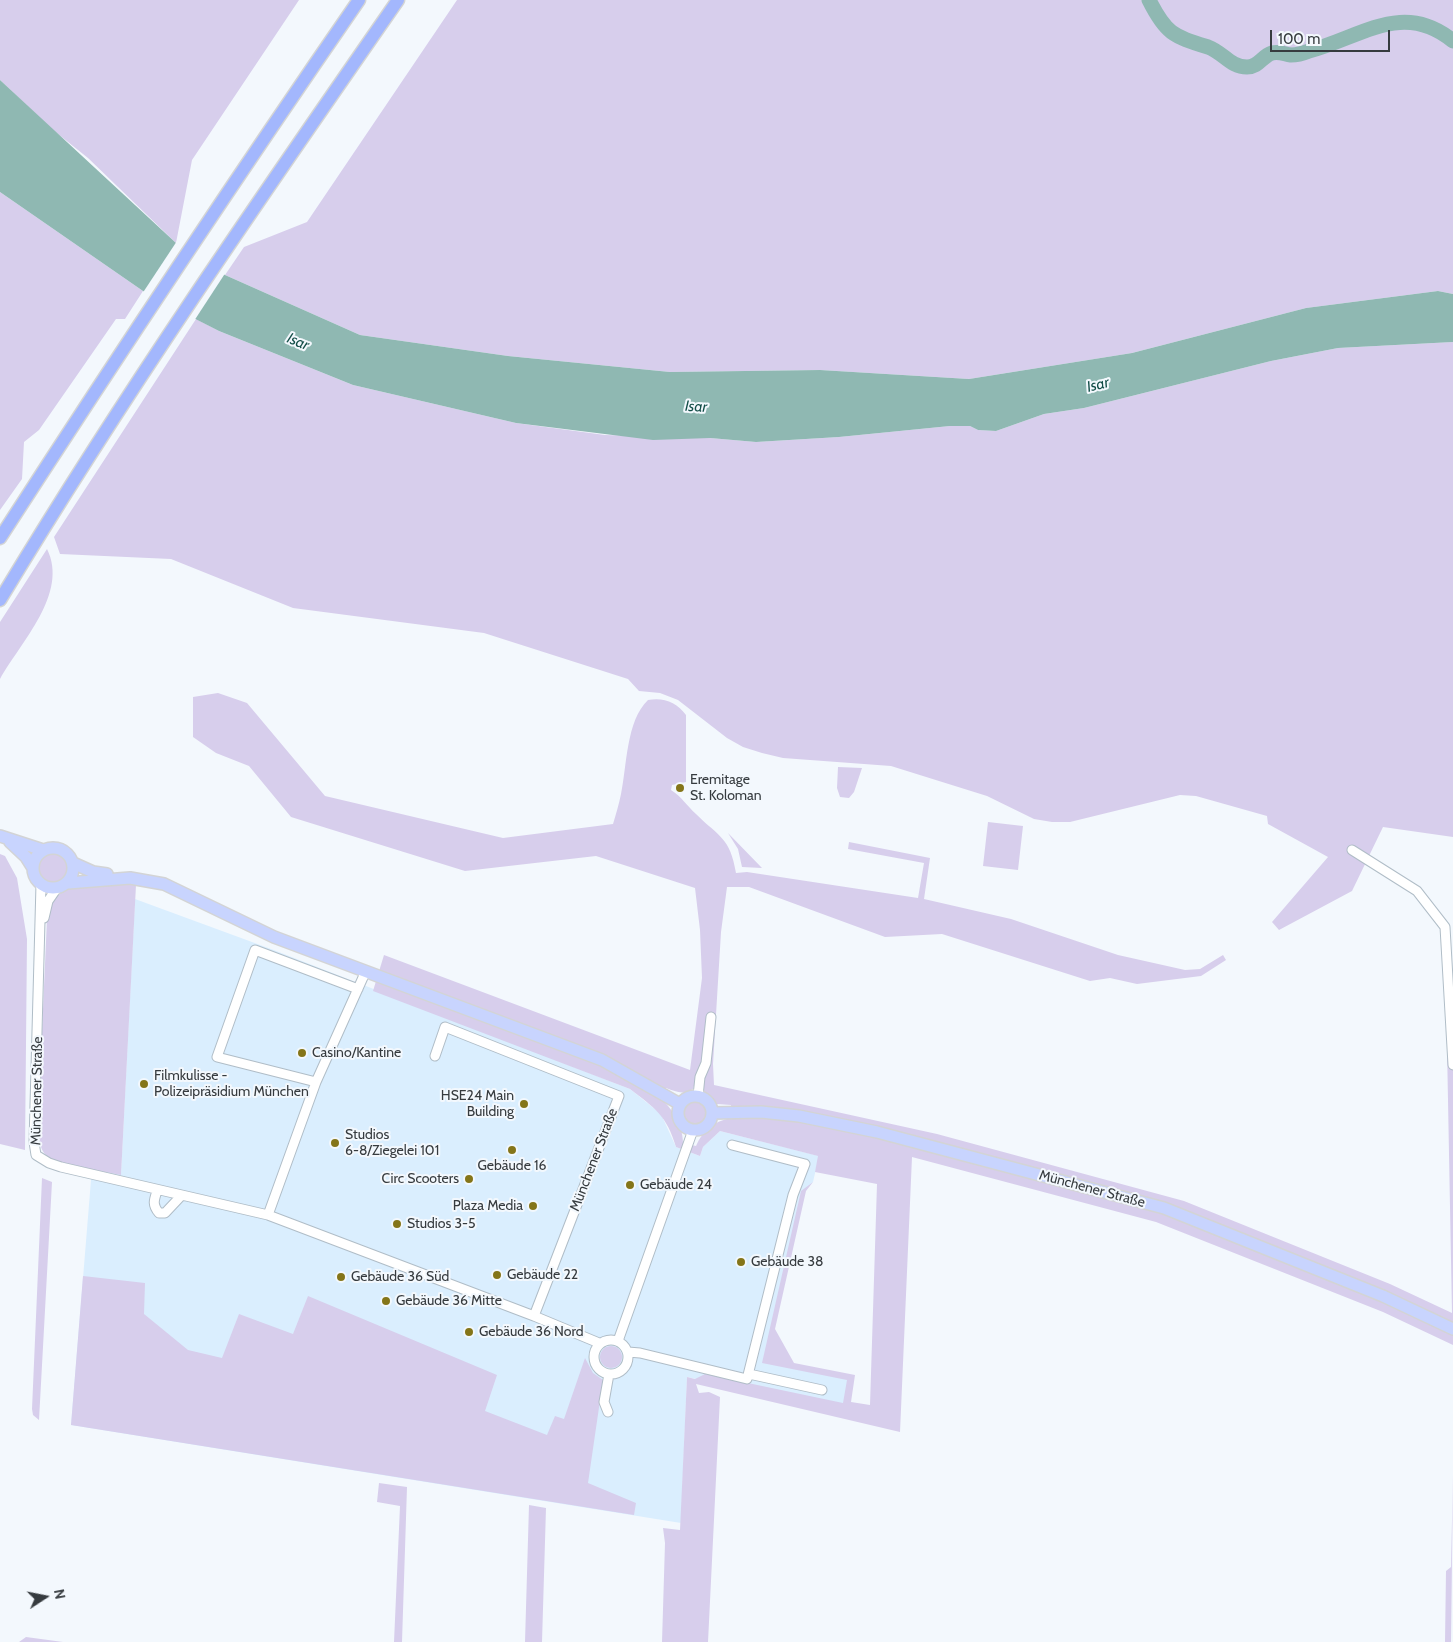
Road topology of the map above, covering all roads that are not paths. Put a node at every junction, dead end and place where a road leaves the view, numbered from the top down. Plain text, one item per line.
1 (359, 0) edge
2 (398, 0) edge
3 (0, 538) edge
4 (0, 600) edge
5 (3, 837) edge
6 (43, 850) junction
7 (1352, 850) dead end
8 (73, 862) junction
9 (33, 868) junction
10 (123, 878) junction
11 (68, 883) junction
12 (41, 884) junction
13 (57, 888) junction
14 (41, 931) junction
15 (365, 973) junction
16 (358, 989) junction
17 (711, 1017) dead end
18 (435, 1056) dead end
19 (1453, 1065) edge
20 (316, 1082) junction
21 (698, 1096) junction
22 (680, 1104) junction
23 (713, 1113) junction
24 (693, 1130) junction
25 (732, 1145) dead end
26 (157, 1191) junction
27 (181, 1196) junction
28 (268, 1215) junction
29 (534, 1316) junction
30 (1453, 1329) edge
31 (618, 1341) junction
32 (599, 1343) junction
33 (628, 1352) junction
34 (610, 1374) junction
35 (749, 1374) junction
36 (822, 1390) dead end
37 (608, 1412) dead end

1 - 3 highway
2 - 4 highway
5 - 6 main road
5 - 9 main road
6 - 8 main road
6 - 9 main road
7 - 19 street
8 - 10 main road
8 - 11 main road
9 - 12 main road
10 - 11 main road
10 - 15 main road
11 - 13 main road
12 - 13 main road
12 - 14 street, Münchener Straße
13 - 14 street, Münchener Straße
14 - 26 street, Münchener Straße
15 - 16 street
15 - 22 main road
16 - 20 street
16 - 20 street
17 - 21 street
18 - 29 street, Münchener Straße
20 - 28 street
21 - 22 main road
21 - 23 main road
22 - 24 main road
23 - 24 main road
23 - 30 main road, Münchener Straße
24 - 31 street
25 - 35 street
26 - 27 street, Münchener Straße
26 - 27 street
27 - 28 street, Münchener Straße
28 - 29 street, Münchener Straße
29 - 32 street, Münchener Straße
31 - 32 street, Münchener Straße
31 - 33 street
32 - 34 street
33 - 34 street
33 - 35 street
34 - 37 street
35 - 36 street

